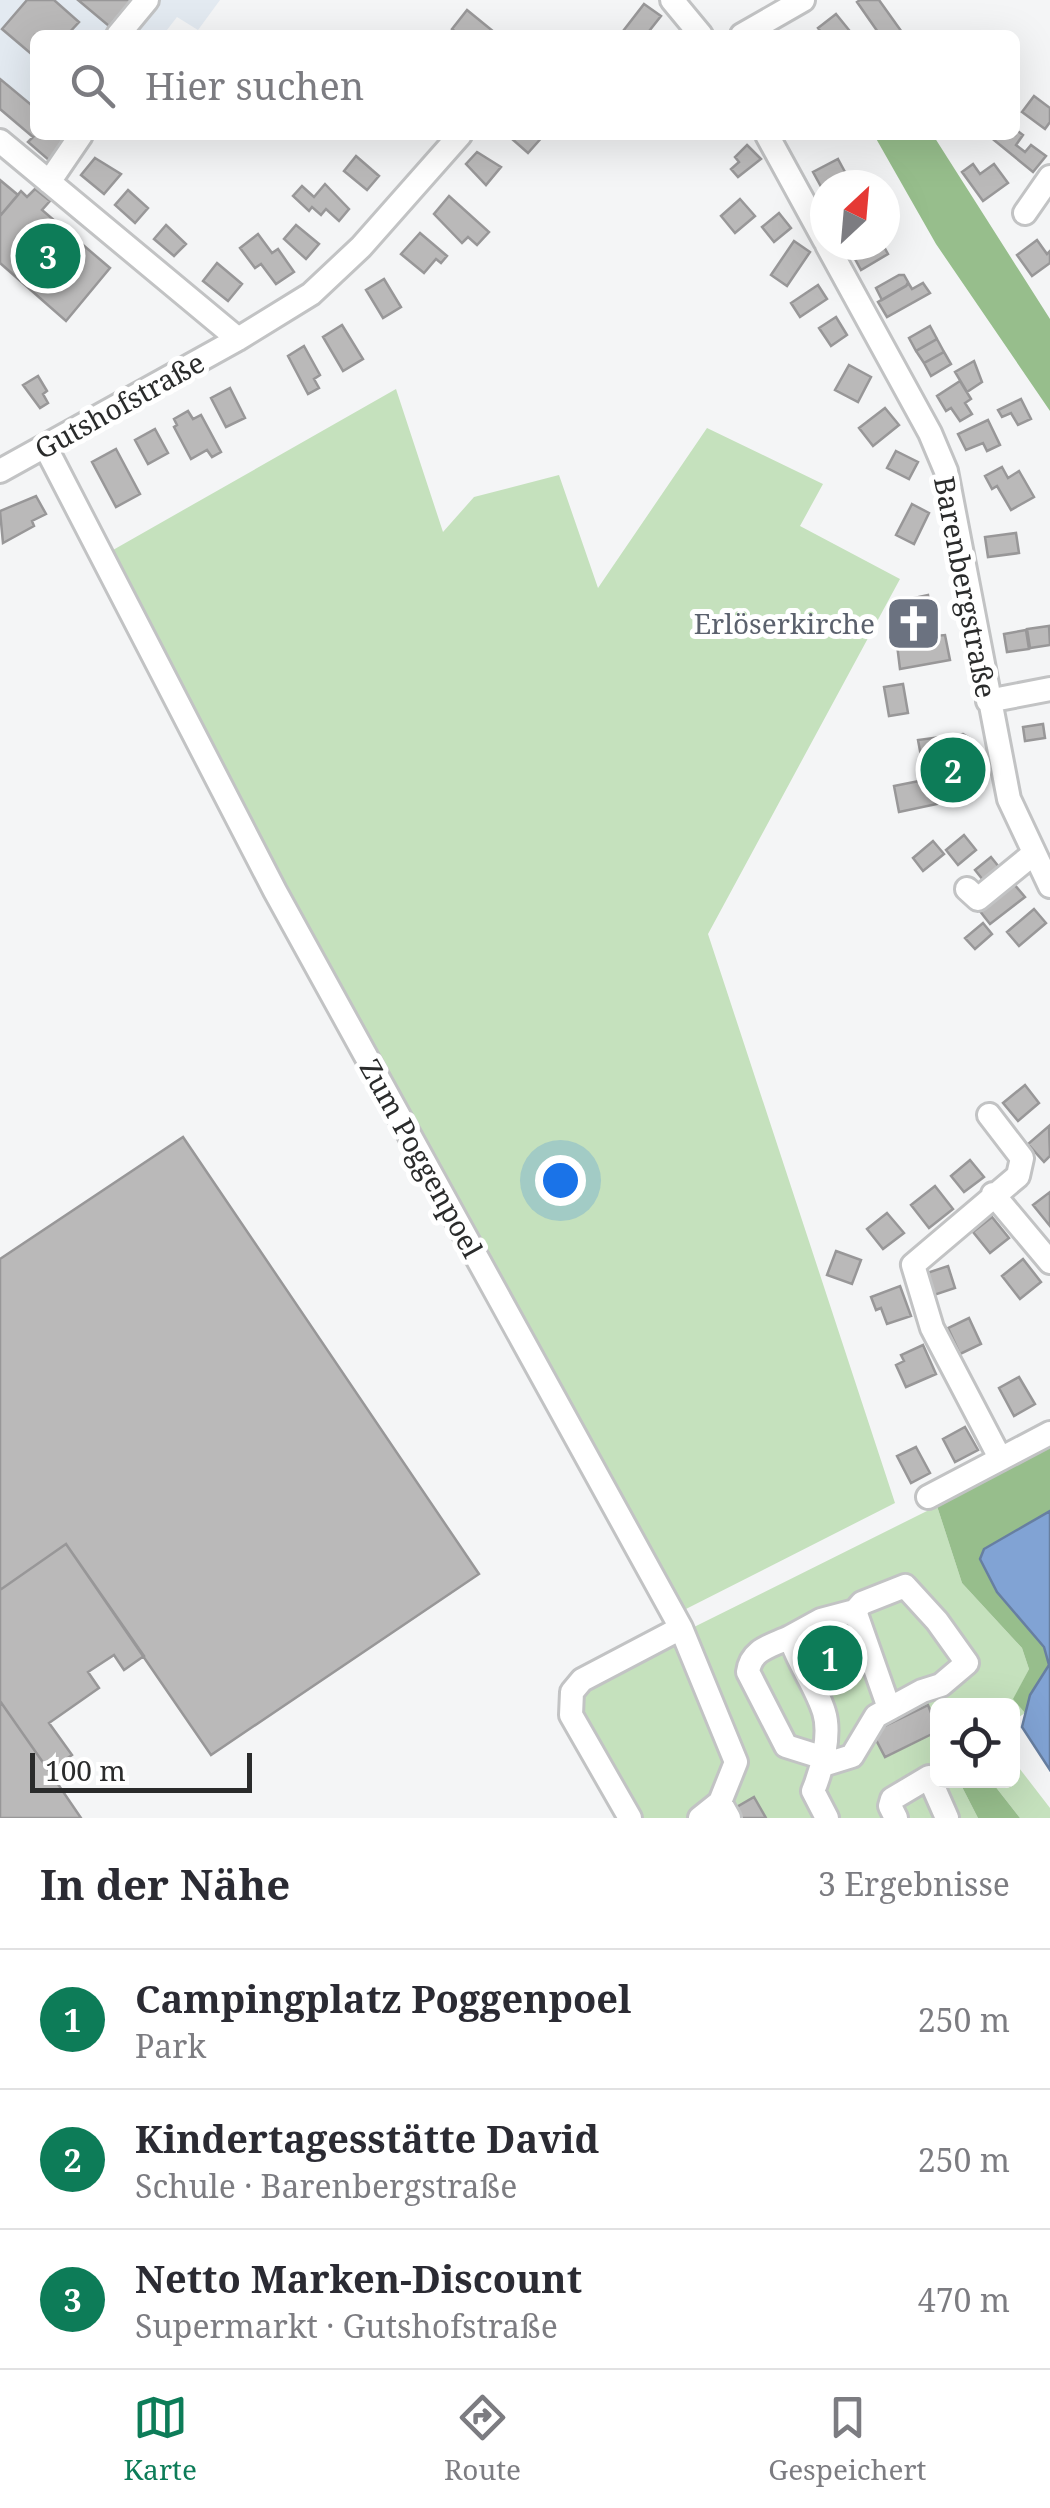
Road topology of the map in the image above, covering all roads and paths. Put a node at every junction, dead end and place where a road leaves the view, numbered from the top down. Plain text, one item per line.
1 (147, 0) edge
2 (672, 0) edge
3 (803, 0) edge
4 (122, 30) edge
5 (697, 30) edge
6 (751, 30) edge
7 (0, 140) edge
8 (78, 140) edge
9 (456, 140) edge
10 (769, 140) edge
11 (1050, 177) edge
12 (49, 182) junction
13 (1025, 213) dead end
14 (810, 214) edge
15 (835, 260) edge
16 (238, 340) junction
17 (46, 446) junction
18 (0, 471) edge
19 (1050, 689) edge
20 (988, 701) junction
21 (1032, 854) junction
22 (1050, 886) edge
23 (966, 890) dead end
24 (989, 1115) dead end
25 (993, 1194) junction
26 (1050, 1262) edge
27 (1050, 1434) edge
28 (1000, 1458) junction
29 (928, 1497) dead end
30 (855, 1610) junction
31 (680, 1628) junction
32 (790, 1638) junction
33 (889, 1708) junction
34 (822, 1761) junction
35 (724, 1810) edge
36 (630, 1818) edge
37 (700, 1818) edge
38 (826, 1818) edge
39 (896, 1818) edge
40 (947, 1818) edge

1 - 4 street
2 - 5 street
3 - 6 street
7 - 12 street, Gutshofstraße
8 - 12 street
9 - 16 street, Gutshofstraße
10 - 14 street, Barenbergstraße
11 - 13 street
12 - 16 street, Gutshofstraße
15 - 20 street, Barenbergstraße
16 - 17 street, Gutshofstraße
17 - 18 street, Gutshofstraße
17 - 31 street, Zum Poggenpoel
19 - 20 street
20 - 21 street, Barenbergstraße
21 - 22 street, Barenbergstraße
21 - 23 street
24 - 25 street
25 - 26 street
25 - 28 street
27 - 28 street
28 - 29 street
30 - 32 street
30 - 33 street
30 - 33 street
31 - 35 street, Zum Poggenpoel
31 - 36 street
32 - 34 street
32 - 34 street
33 - 34 street
34 - 38 street
35 - 37 street
39 - 40 street

